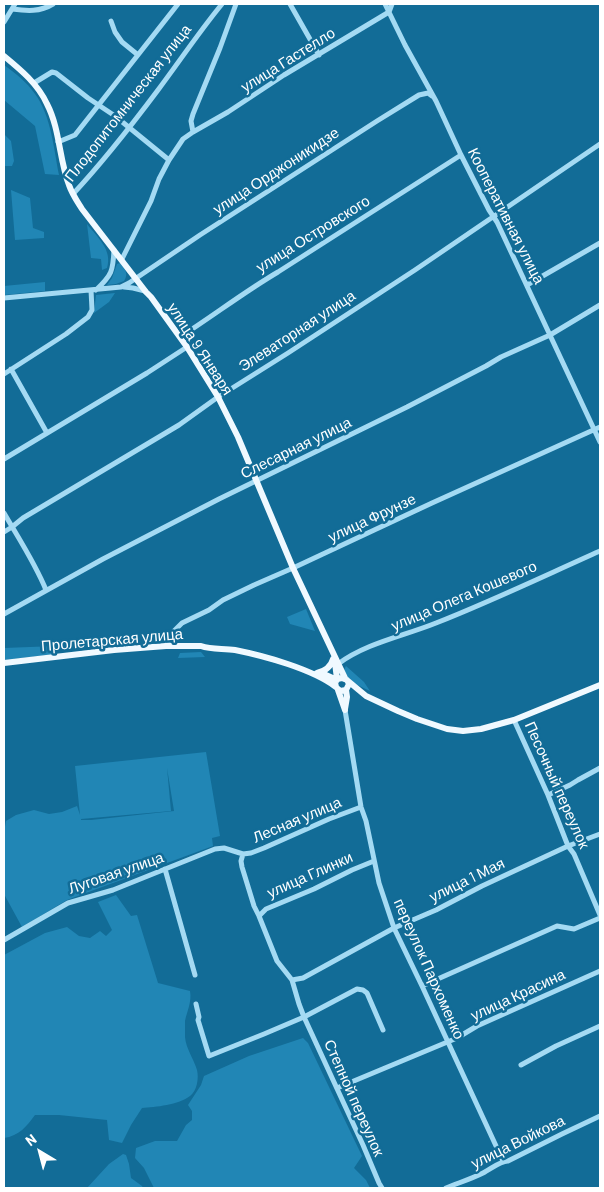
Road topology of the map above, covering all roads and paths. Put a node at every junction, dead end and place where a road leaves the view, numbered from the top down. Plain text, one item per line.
1 (53, 4) edge
2 (178, 4) edge
3 (222, 4) edge
4 (236, 4) edge
5 (290, 4) edge
6 (385, 4) edge
7 (392, 4) edge
8 (13, 6) edge
9 (388, 12) junction
10 (111, 21) dead end
11 (4, 22) edge
12 (138, 55) junction
13 (319, 55) junction
14 (4, 56) edge
15 (34, 83) junction
16 (432, 96) junction
17 (99, 105) junction
18 (128, 127) junction
19 (193, 132) junction
20 (58, 142) junction
21 (600, 144) edge
22 (461, 155) junction
23 (169, 160) junction
24 (73, 194) junction
25 (494, 217) junction
26 (600, 243) edge
27 (114, 249) junction
28 (122, 260) junction
29 (137, 279) junction
30 (527, 285) junction
31 (121, 287) junction
32 (94, 290) junction
33 (146, 292) junction
34 (4, 298) edge
35 (600, 305) edge
36 (550, 335) junction
37 (180, 337) junction
38 (187, 347) junction
39 (11, 369) junction
40 (4, 374) edge
41 (218, 396) junction
42 (600, 427) edge
43 (594, 429) junction
44 (47, 433) junction
45 (600, 442) edge
46 (4, 459) edge
47 (256, 482) junction
48 (4, 513) edge
49 (12, 527) junction
50 (4, 532) edge
51 (600, 551) edge
52 (293, 568) junction
53 (46, 590) junction
54 (4, 614) edge
55 (166, 646) junction
56 (332, 655) junction
57 (4, 663) edge
58 (338, 664) junction
59 (309, 672) junction
60 (317, 674) junction
61 (337, 679) junction
62 (347, 680) junction
63 (600, 685) edge
64 (337, 689) junction
65 (346, 690) junction
66 (366, 696) junction
67 (345, 710) junction
68 (514, 720) junction
69 (600, 768) edge
70 (548, 795) junction
71 (361, 807) junction
72 (600, 834) edge
73 (568, 846) junction
74 (243, 854) junction
75 (374, 861) junction
76 (165, 870) junction
77 (600, 914) edge
78 (259, 916) junction
79 (394, 928) junction
80 (4, 940) edge
81 (600, 971) edge
82 (195, 975) dead end
83 (292, 980) junction
84 (422, 986) junction
85 (196, 1004) dead end
86 (304, 1017) junction
87 (600, 1026) edge
88 (383, 1030) dead end
89 (448, 1042) junction
90 (521, 1065) dead end
91 (337, 1088) junction
92 (600, 1116) edge
93 (503, 1161) junction
94 (382, 1188) edge
95 (446, 1188) edge

1 - 8 street
2 - 12 street
3 - 18 street, Плодопитомническая улица
4 - 19 street
5 - 13 street
6 - 9 street, Кооперативная улица
7 - 9 street
8 - 11 street
9 - 13 street, улица Гастелло
9 - 16 street, Кооперативная улица
10 - 12 street
12 - 17 street
13 - 19 street, улица Гастелло
14 - 15 main road, улица 9 Января
15 - 17 street
15 - 20 main road, улица 9 Января
16 - 22 street, Кооперативная улица
16 - 29 street, улица Орджоникидзе
17 - 18 street
17 - 20 street
18 - 23 street
18 - 24 street, Плодопитомническая улица
19 - 23 street, улица Гастелло
20 - 24 main road, улица 9 Января
21 - 25 street, Элеваторная улица
22 - 25 street, Кооперативная улица
22 - 37 street, улица Островского
23 - 28 street, улица Гастелло
24 - 27 main road, улица 9 Января
25 - 30 street, Кооперативная улица
25 - 41 street, Элеваторная улица
26 - 30 street
27 - 28 main road, улица 9 Января
27 - 32 street
28 - 29 main road, улица 9 Января
29 - 31 street, улица Орджоникидзе
29 - 33 main road, улица 9 Января
30 - 36 street, Кооперативная улица
31 - 32 street
31 - 33 street
32 - 34 street
32 - 39 street
33 - 37 main road, улица 9 Января
35 - 36 street, Слесарная улица
36 - 43 street, Кооперативная улица
36 - 47 street, Слесарная улица
37 - 38 main road, улица 9 Января
38 - 41 main road, улица 9 Января
38 - 44 street
39 - 40 street
39 - 44 street
41 - 47 main road, улица 9 Января
41 - 49 street, Элеваторная улица
42 - 43 street, улица Фрунзе
43 - 45 street, Кооперативная улица
43 - 52 street, улица Фрунзе
44 - 46 street
47 - 52 main road, улица 9 Января
47 - 53 street, Слесарная улица
48 - 49 street
49 - 50 street, Элеваторная улица
49 - 53 street
51 - 58 street, улица Олега Кошевого
52 - 55 street, улица Фрунзе
52 - 56 main road, улица 9 Января
53 - 54 street, Слесарная улица
55 - 57 main road, Пролетарская улица
55 - 59 main road, Пролетарская улица
56 - 58 main road, улица 9 Января
56 - 60 main road
56 - 61 main road
58 - 62 main road, улица 9 Января
59 - 60 main road
59 - 64 main road, Пролетарская улица
60 - 61 main road
61 - 62 main road
61 - 64 main road
62 - 65 main road
62 - 66 main road
63 - 68 main road
64 - 65 main road
64 - 67 main road
65 - 66 main road
65 - 67 main road, переулок Пархоменко
66 - 68 main road
67 - 71 street, переулок Пархоменко
68 - 70 street, Песочный переулок
69 - 70 street
70 - 73 street, Песочный переулок
71 - 74 street, Лесная улица
71 - 75 street, переулок Пархоменко
72 - 73 street, улица 1 Мая
73 - 77 street, Песочный переулок
73 - 79 street, улица 1 Мая
74 - 76 street, Луговая улица
74 - 78 street, Степной переулок
75 - 78 street, улица Глинки
75 - 79 street, переулок Пархоменко
76 - 80 street, Луговая улица
76 - 82 street
77 - 84 street
78 - 83 street, Степной переулок
79 - 83 street, улица 1 Мая
79 - 84 street, переулок Пархоменко
81 - 89 street, улица Красина
83 - 86 street, Степной переулок
84 - 89 street, переулок Пархоменко
85 - 86 street
86 - 88 street
86 - 91 street, Степной переулок
87 - 90 street
89 - 91 street, улица Красина
89 - 93 street, переулок Пархоменко
91 - 94 street, Степной переулок
92 - 93 street, улица Войкова
93 - 95 street, улица Войкова

